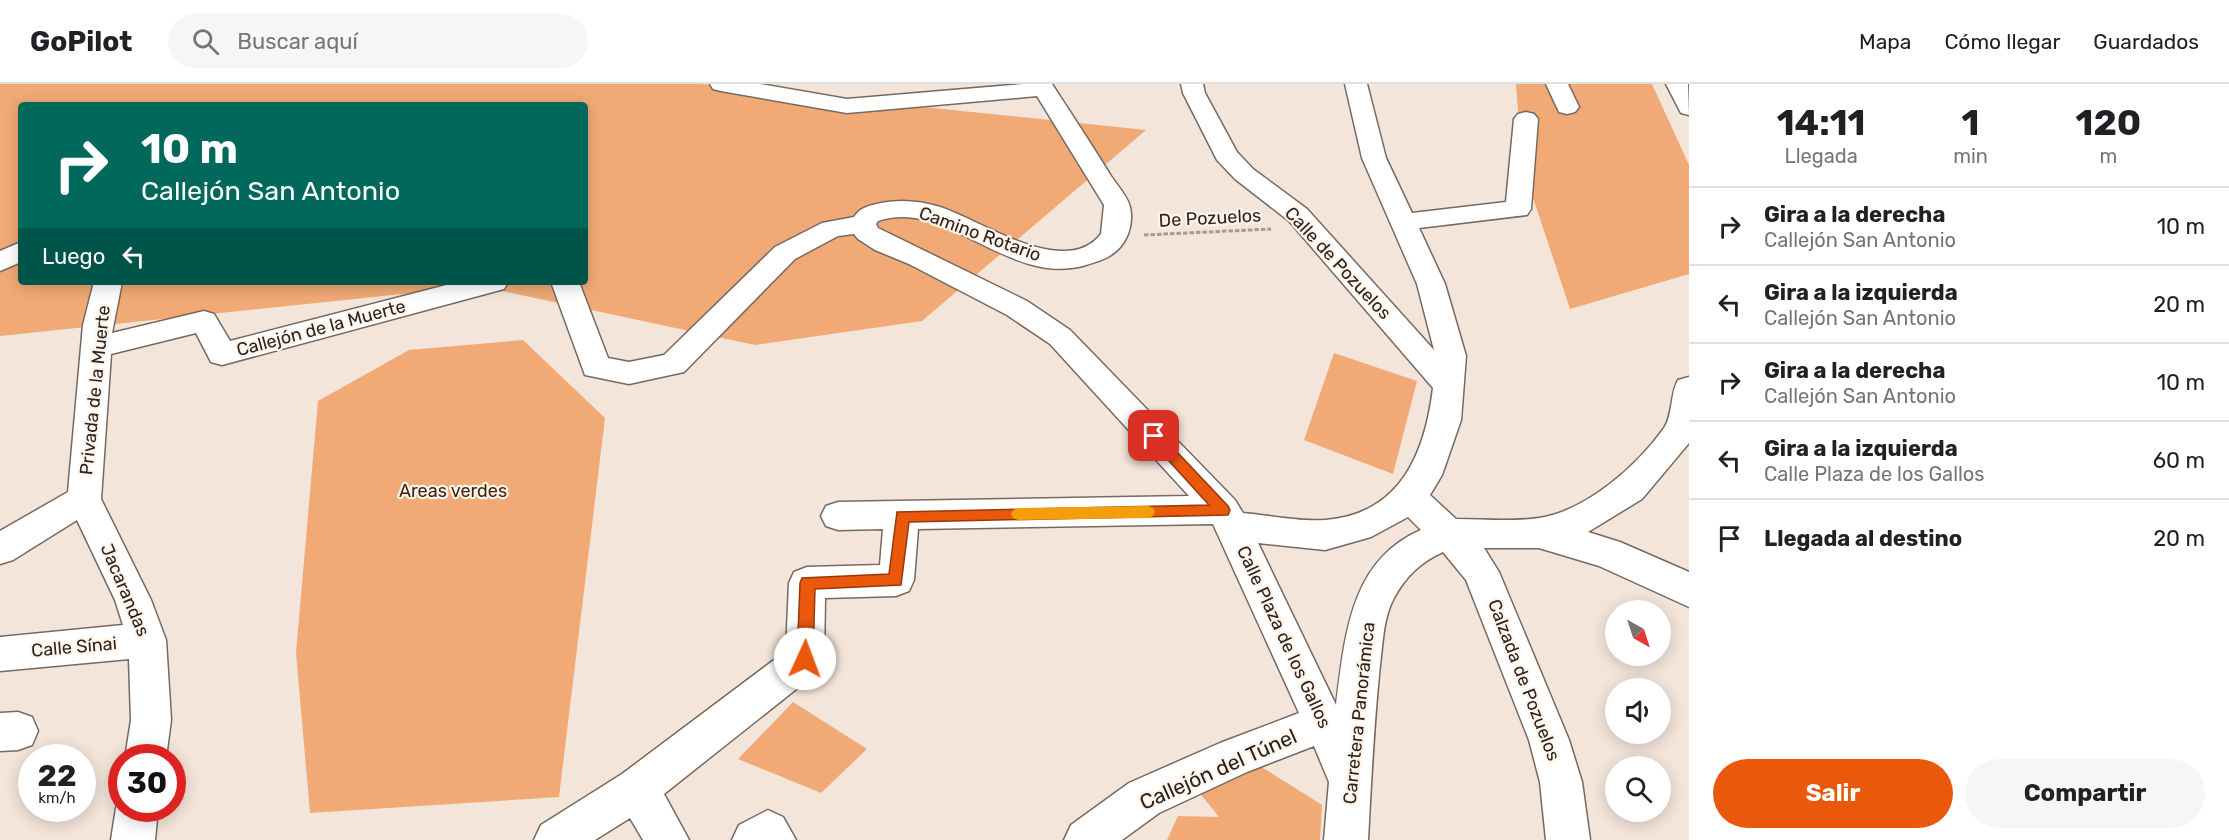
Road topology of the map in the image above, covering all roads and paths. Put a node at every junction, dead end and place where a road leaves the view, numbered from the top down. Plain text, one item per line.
1 (721, 84) edge
2 (1192, 84) edge
3 (1356, 84) edge
4 (1557, 84) edge
5 (1677, 84) edge
6 (1042, 87) edge
7 (1567, 107) dead end
8 (1689, 108) edge
9 (1526, 118) dead end
10 (1403, 222) junction
11 (863, 224) junction
12 (1308, 227) junction
13 (1113, 237) junction
14 (18, 253) edge
15 (0, 262) edge
16 (107, 285) edge
17 (483, 285) edge
18 (566, 285) edge
19 (96, 347) junction
20 (1447, 384) junction
21 (1689, 388) edge
22 (1685, 425) edge
23 (1410, 498) junction
24 (84, 499) junction
25 (838, 516) dead end
26 (902, 516) junction
27 (1228, 518) junction
28 (1539, 533) junction
29 (1448, 534) junction
30 (0, 549) edge
31 (1689, 591) edge
32 (147, 640) junction
33 (0, 654) edge
34 (1323, 723) junction
35 (147, 744) edge
36 (1350, 780) junction
37 (1561, 782) junction
38 (637, 789) junction
39 (136, 822) edge
40 (133, 840) edge
41 (556, 840) edge
42 (667, 840) edge
43 (754, 840) edge
44 (774, 840) edge
45 (1086, 840) edge
46 (1346, 840) edge
47 (1568, 840) edge
48 (1584, 840) edge

1 - 6 street
2 - 12 street, Calle de Pozuelos
3 - 10 street
4 - 7 street
5 - 8 street
6 - 13 street
9 - 10 street
10 - 20 street
11 - 13 street, Camino Rotario
11 - 18 street, Camino Rotario
11 - 27 street, Calle Plaza de los Gallos
12 - 13 path, De Pozuelos
12 - 20 street, Calle de Pozuelos
14 - 15 street
16 - 19 street, Privada de la Muerte
17 - 19 street, Callejón de la Muerte
19 - 24 street, Privada de la Muerte
20 - 23 street
21 - 22 street
22 - 28 street, Carretera Panorámica
23 - 27 street, Calle Plaza de los Gallos
23 - 29 street, Calzada de Pozuelos
24 - 30 street
24 - 32 street, Jacarandas
25 - 26 street
26 - 27 street
26 - 38 street
27 - 34 street, Calle Plaza de los Gallos
28 - 29 street, Carretera Panorámica
28 - 31 street
29 - 36 street, Carretera Panorámica
29 - 37 street, Calzada de Pozuelos
32 - 33 street, Calle Sínai
32 - 35 street, Jacarandas
34 - 36 street, Calle Plaza de los Gallos
34 - 45 street, Callejón del Túnel
36 - 46 street, Carretera Panorámica
37 - 47 street, Calzada de Pozuelos
37 - 48 street
38 - 41 street
38 - 42 street
39 - 40 street
43 - 44 street

